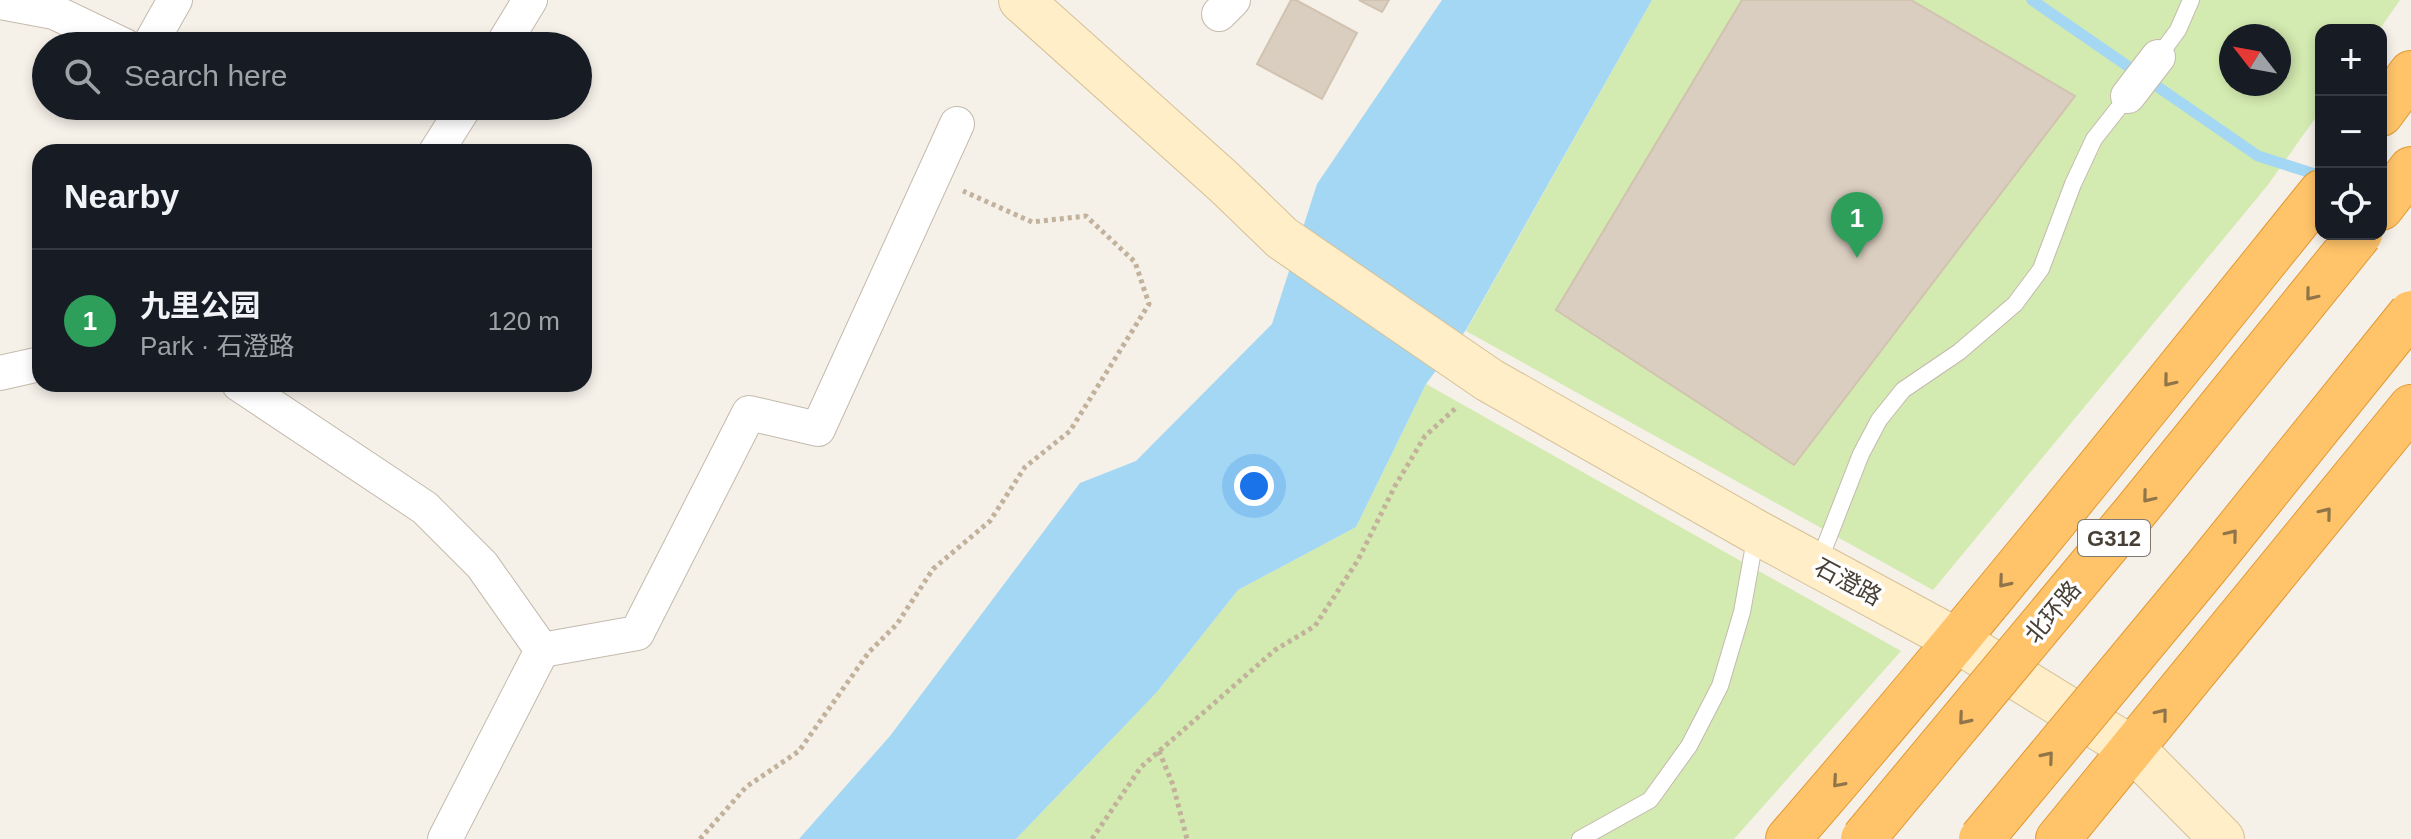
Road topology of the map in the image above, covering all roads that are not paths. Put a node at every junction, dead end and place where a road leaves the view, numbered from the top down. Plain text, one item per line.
1 (175, 0) edge
2 (530, 0) edge
3 (1021, 0) edge
4 (2191, 0) edge
5 (0, 2) edge
6 (96, 32) edge
7 (157, 32) edge
8 (511, 32) edge
9 (2158, 57) joint
10 (2411, 73) edge
11 (2128, 96) joint
12 (2387, 106) edge
13 (456, 120) edge
14 (957, 124) dead end
15 (441, 144) edge
16 (2411, 169) edge
17 (2315, 199) edge
18 (2387, 200) edge
19 (2355, 240) edge
20 (2411, 313) edge
21 (32, 366) edge
22 (0, 373) edge
23 (251, 392) edge
24 (2405, 415) edge
25 (1756, 532) junction
26 (1817, 565) junction
27 (1956, 640) junction
28 (542, 650) junction
29 (2133, 749) junction
30 (445, 839) edge
31 (1580, 839) edge
32 (1788, 839) edge
33 (1863, 839) edge
34 (1981, 839) edge
35 (2058, 839) edge
36 (2222, 839) edge

1 - 7 street
2 - 8 street
3 - 25 street, 石澄路
4 - 9 lane
5 - 6 street
9 - 11 street
10 - 12 highway
11 - 26 lane
13 - 15 street
14 - 28 street
16 - 18 highway
17 -> 27 highway
19 -> 33 highway, 北环路 / G312, bridge
34 -> 20 highway, bridge
21 - 22 street
23 - 28 street
29 -> 24 highway
25 - 26 street, 石澄路
25 - 31 lane
26 - 27 street, 石澄路
27 - 29 street, 石澄路
27 -> 32 highway
28 - 30 street
29 - 35 highway
29 - 36 street, 石澄路

